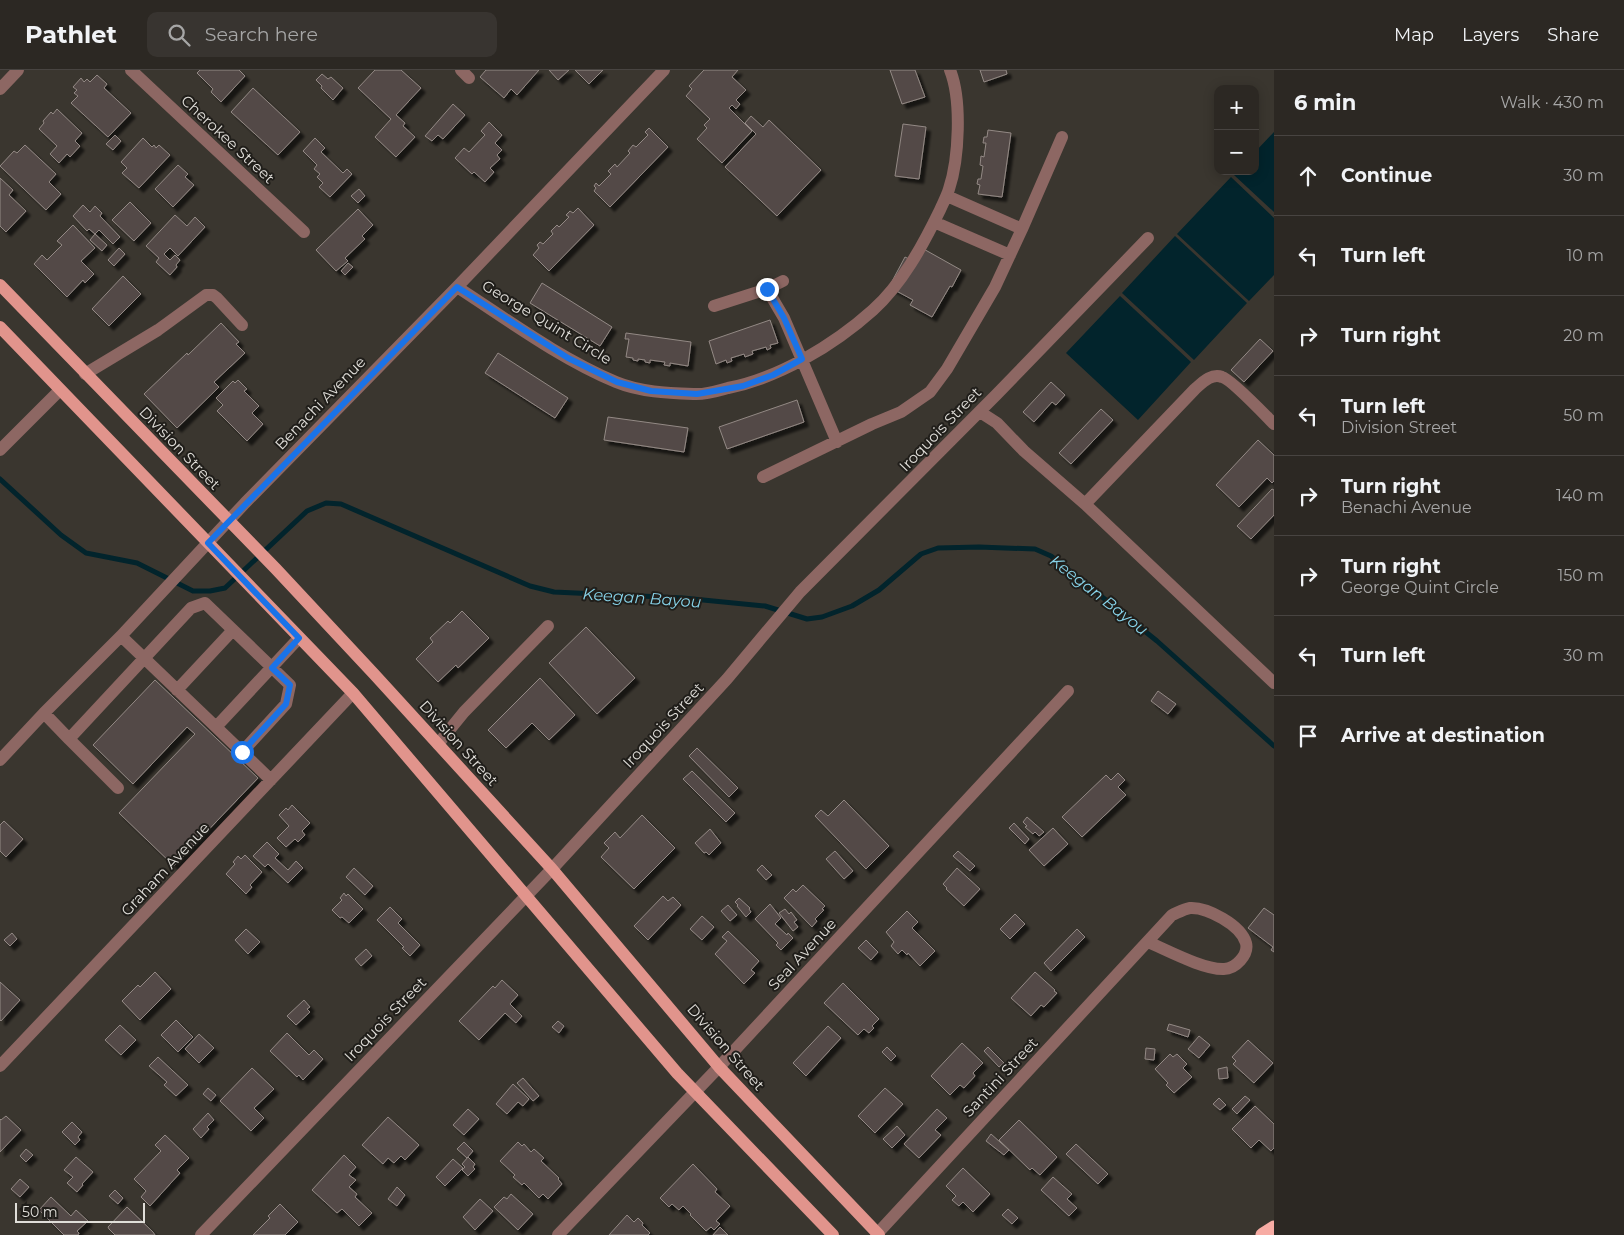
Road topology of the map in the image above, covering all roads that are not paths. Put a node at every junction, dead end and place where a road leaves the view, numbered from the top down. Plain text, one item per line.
1 (18, 70) edge
2 (131, 70) edge
3 (664, 70) edge
4 (950, 70) edge
5 (0, 89) edge
6 (1062, 137) dead end
7 (947, 196) junction
8 (934, 222) junction
9 (1022, 229) junction
10 (304, 232) dead end
11 (1148, 238) dead end
12 (1010, 254) junction
13 (784, 281) dead end
14 (0, 285) edge
15 (457, 287) junction
16 (767, 289) junction
17 (714, 306) dead end
18 (242, 325) dead end
19 (0, 327) edge
20 (802, 359) junction
21 (85, 374) junction
22 (60, 390) junction
23 (980, 412) junction
24 (1274, 424) edge
25 (837, 442) junction
26 (0, 450) edge
27 (763, 477) dead end
28 (1085, 504) junction
29 (228, 521) junction
30 (208, 543) junction
31 (548, 626) dead end
32 (233, 630) junction
33 (121, 636) junction
34 (299, 638) junction
35 (145, 659) junction
36 (272, 668) junction
37 (1274, 683) edge
38 (177, 690) junction
39 (1068, 691) dead end
40 (353, 693) junction
41 (44, 713) junction
42 (216, 727) junction
43 (69, 739) junction
44 (438, 744) junction
45 (242, 752) junction
46 (0, 760) edge
47 (271, 780) junction
48 (118, 788) dead end
49 (552, 869) junction
50 (526, 895) junction
51 (1148, 942) junction
52 (3, 1057) edge
53 (719, 1067) junction
54 (695, 1092) junction
55 (1274, 1228) edge
56 (878, 1234) edge
57 (202, 1235) edge
58 (558, 1235) edge
59 (833, 1235) edge
60 (1263, 1235) edge

1 - 5 street
2 - 10 street, Cherokee Street
3 - 15 street, Benachi Avenue
4 - 7 street, George Quint Circle
6 - 9 street
7 - 8 street, George Quint Circle
7 - 9 street
8 - 12 street
8 - 20 street, George Quint Circle
9 - 12 street
11 - 23 street, Iroquois Street
12 - 25 street
13 - 16 street
14 - 21 main road, Division Street
15 - 20 street, George Quint Circle
15 - 29 street, Benachi Avenue
16 - 17 street
16 - 20 street
18 - 21 street
19 - 22 main road
20 - 25 street
21 - 29 main road, Division Street
22 - 26 street
22 - 30 main road
23 - 28 street
23 - 49 street, Iroquois Street
24 - 28 street
25 - 27 street
28 - 37 street
29 - 30 street, Benachi Avenue
29 - 44 main road, Division Street
30 - 33 street, Benachi Avenue
30 - 34 main road
31 - 44 street
32 - 35 street
32 - 36 street
32 - 38 street
33 - 35 street
33 - 41 street, Benachi Avenue
34 - 36 street
34 - 40 main road
35 - 38 street
35 - 43 street
36 - 42 street
36 - 45 street
38 - 42 street
39 - 53 street, Seal Avenue
40 - 47 street, Graham Avenue
40 - 50 main road
41 - 43 street
41 - 46 street, Benachi Avenue
42 - 45 street
43 - 48 street
44 - 49 main road, Division Street
45 - 47 street
47 - 52 street, Graham Avenue
49 - 50 street, Iroquois Street
49 - 53 main road, Division Street
50 - 54 main road
50 - 57 street, Iroquois Street
51 - 51 street, Santini Street
51 - 56 street, Santini Street
53 - 54 street, Seal Avenue
53 - 56 main road, Division Street
54 - 58 street, Seal Avenue
54 - 59 main road
55 - 60 highway

